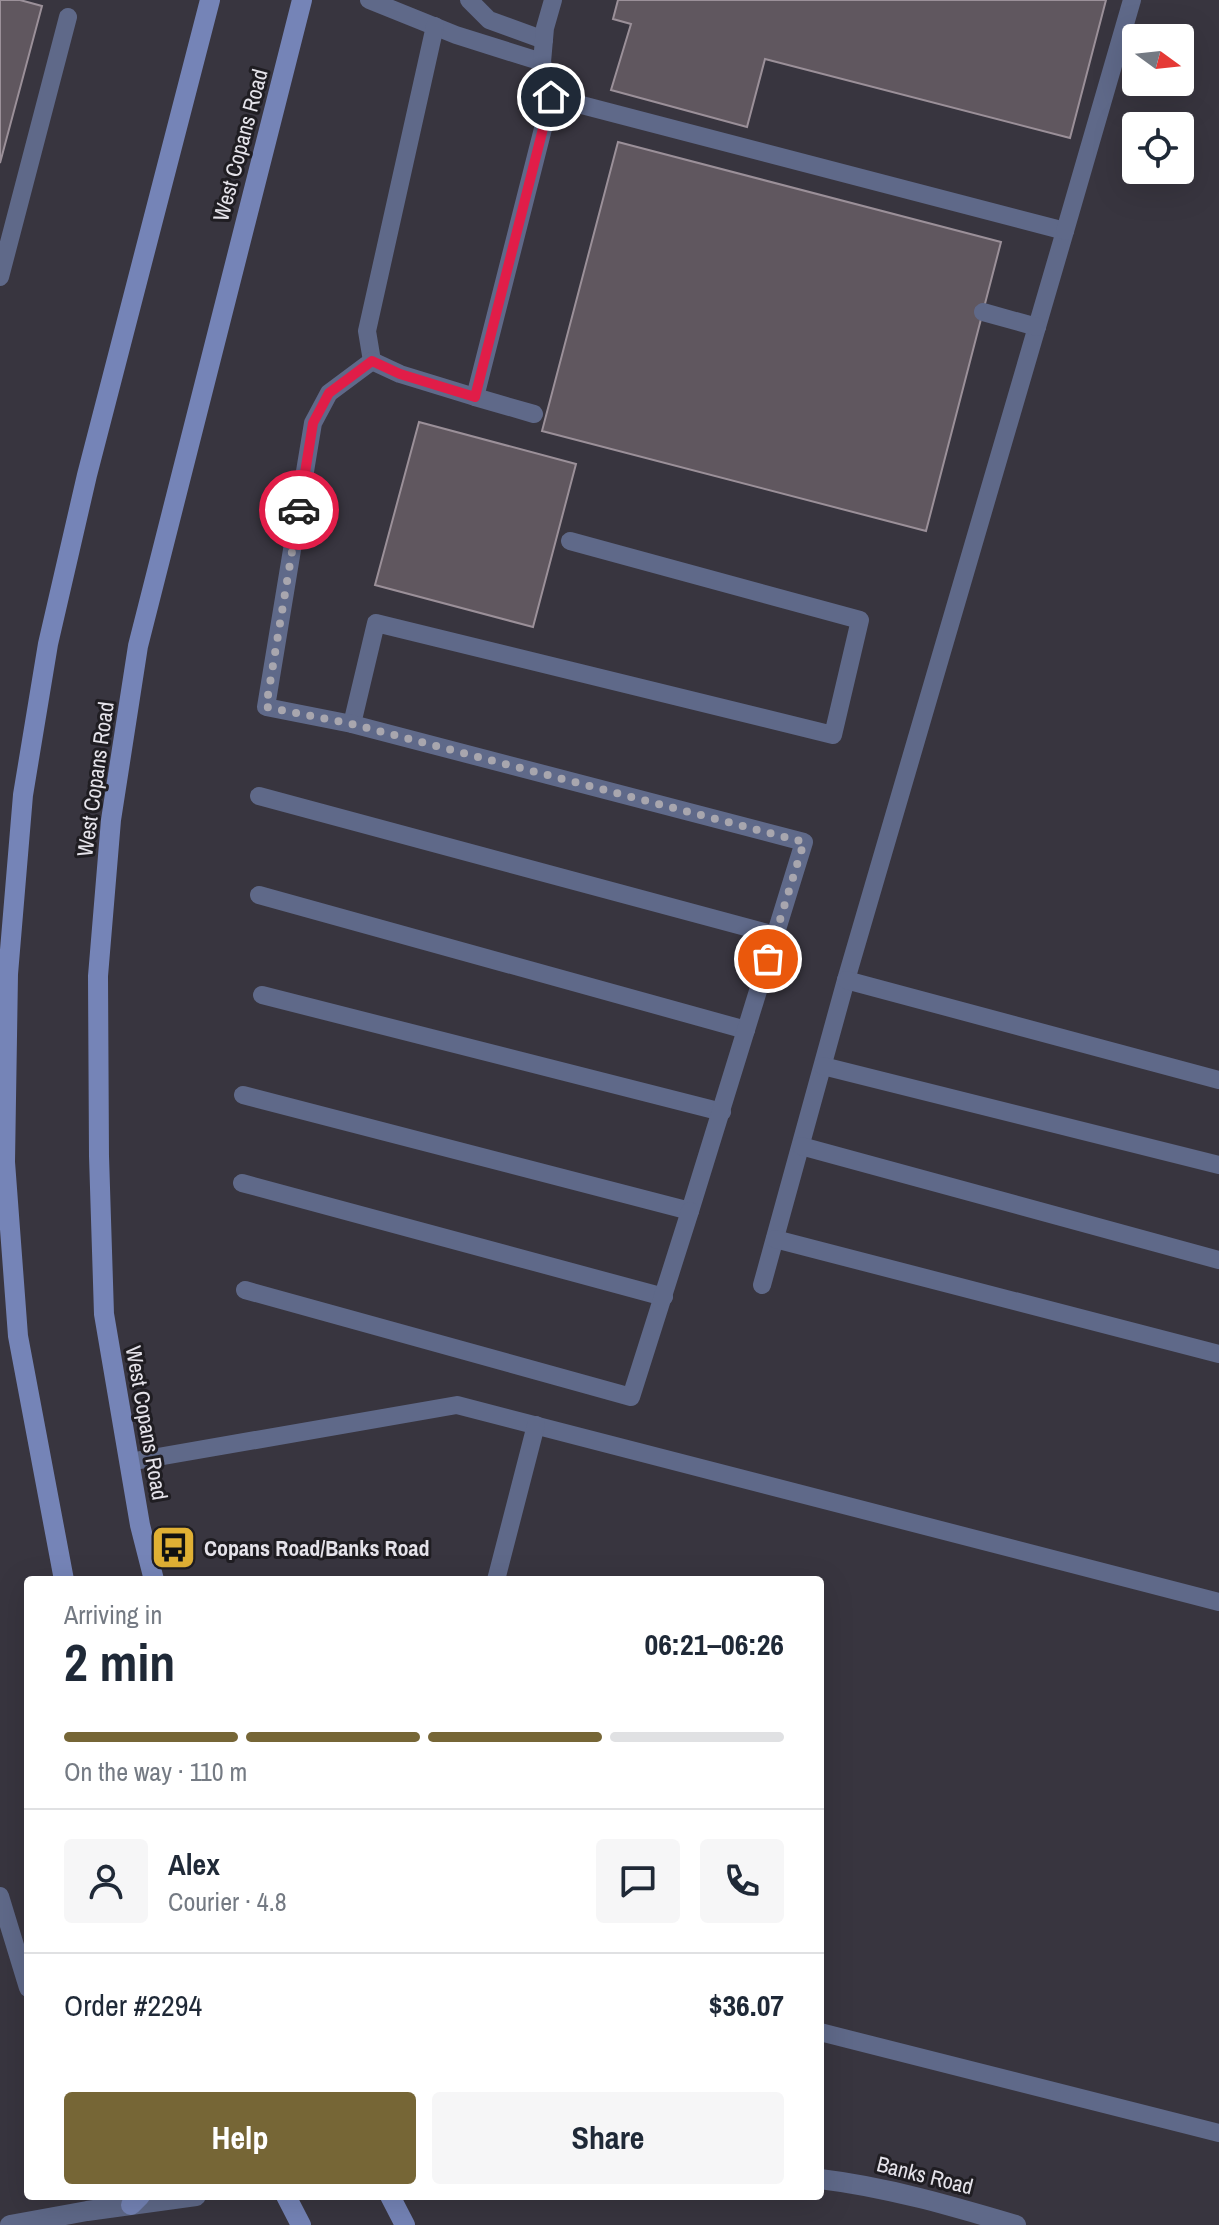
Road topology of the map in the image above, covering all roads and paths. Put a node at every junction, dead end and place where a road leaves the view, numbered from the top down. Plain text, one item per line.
1 (210, 0) edge
2 (302, 0) edge
3 (369, 0) edge
4 (469, 0) edge
5 (553, 0) edge
6 (1132, 0) edge
7 (68, 17) dead end
8 (435, 26) junction
9 (544, 40) junction
10 (542, 62) junction
11 (551, 97) junction
12 (1065, 231) junction
13 (0, 277) edge
14 (983, 312) dead end
15 (1037, 327) junction
16 (372, 361) junction
17 (475, 397) junction
18 (534, 414) dead end
19 (570, 541) dead end
20 (352, 724) junction
21 (259, 796) dead end
22 (259, 895) dead end
23 (775, 935) junction
24 (846, 980) junction
25 (262, 995) dead end
26 (746, 1030) junction
27 (823, 1066) junction
28 (1219, 1080) edge
29 (243, 1095) dead end
30 (722, 1112) junction
31 (801, 1146) junction
32 (1219, 1165) edge
33 (242, 1183) dead end
34 (690, 1211) junction
35 (775, 1239) junction
36 (1219, 1260) edge
37 (762, 1285) dead end
38 (245, 1290) dead end
39 (664, 1297) junction
40 (1219, 1354) edge
41 (536, 1425) junction
42 (129, 1462) junction
43 (63, 1576) edge
44 (153, 1576) edge
45 (497, 1576) edge
46 (1219, 1602) edge
47 (0, 1896) edge
48 (24, 1975) edge
49 (824, 2033) edge
50 (1219, 2133) edge
51 (824, 2179) edge
52 (135, 2200) edge
53 (288, 2200) edge
54 (392, 2200) edge
55 (10, 2225) edge
56 (301, 2225) edge
57 (405, 2225) edge
58 (1016, 2225) edge

1 - 43 main road
2 - 42 main road, West Copans Road
3 - 8 lane
4 - 9 lane
5 - 9 lane
6 - 12 lane
7 - 13 lane
8 - 10 lane
8 - 16 lane
9 - 10 lane
10 - 11 lane
11 - 12 lane
11 - 17 lane
12 - 15 lane
14 - 15 lane
15 - 24 lane
16 - 17 lane
16 - 20 lane
17 - 18 lane
19 - 20 lane
20 - 23 lane
21 - 23 lane
22 - 26 lane
23 - 26 lane
24 - 27 lane
24 - 28 lane
25 - 30 lane
26 - 30 lane
27 - 31 lane
27 - 32 lane
29 - 34 lane
30 - 34 lane
31 - 35 lane
31 - 36 lane
33 - 39 lane
34 - 39 lane
35 - 37 lane
35 - 40 lane
38 - 39 lane
41 - 42 lane
41 - 45 lane
41 - 46 lane
42 - 44 main road, West Copans Road
47 - 48 lane
49 - 50 lane
51 - 58 street, Banks Road
52 - 55 street
53 - 56 main road
54 - 57 main road

